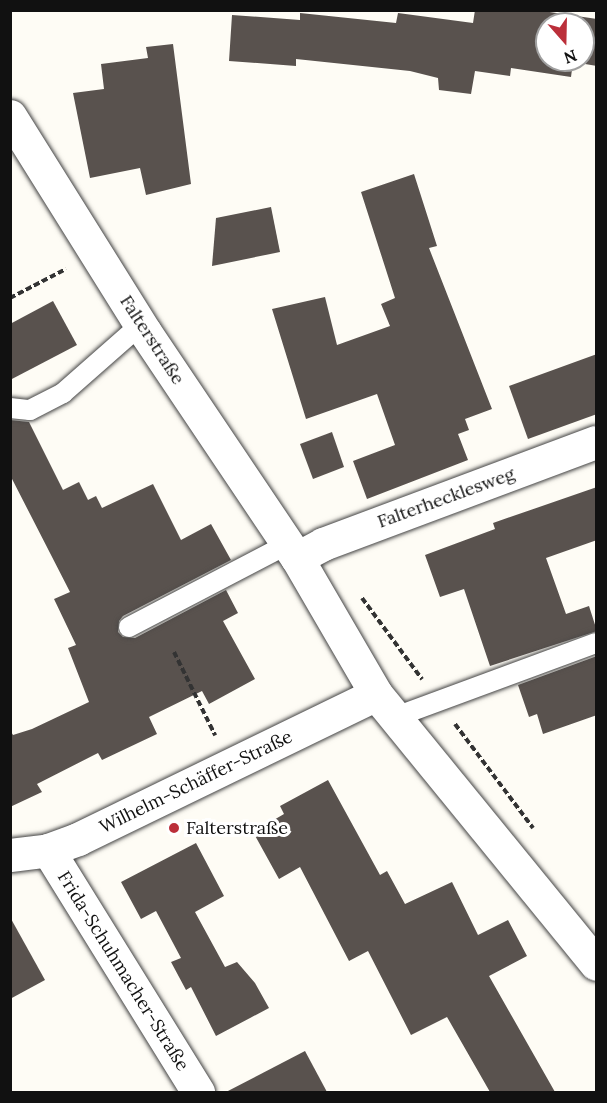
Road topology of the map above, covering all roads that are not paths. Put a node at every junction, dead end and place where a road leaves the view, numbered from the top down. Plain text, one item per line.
1 (10, 116) edge
2 (140, 325) junction
3 (10, 408) edge
4 (597, 442) edge
5 (292, 551) junction
6 (129, 627) dead end
7 (597, 643) edge
8 (385, 706) junction
9 (48, 850) junction
10 (10, 855) edge
11 (597, 964) edge
12 (198, 1092) edge

1 - 2 street, Falterstraße
2 - 3 lane
2 - 5 street, Falterstraße
4 - 5 street, Falterhecklesweg
5 - 6 lane
5 - 8 street, Falterstraße
7 - 8 lane
8 - 9 street, Wilhelm-Schäffer-Straße
8 - 11 street, Falterstraße
9 - 10 street, Wilhelm-Schäffer-Straße
9 - 12 street, Frida-Schuhmacher-Straße

